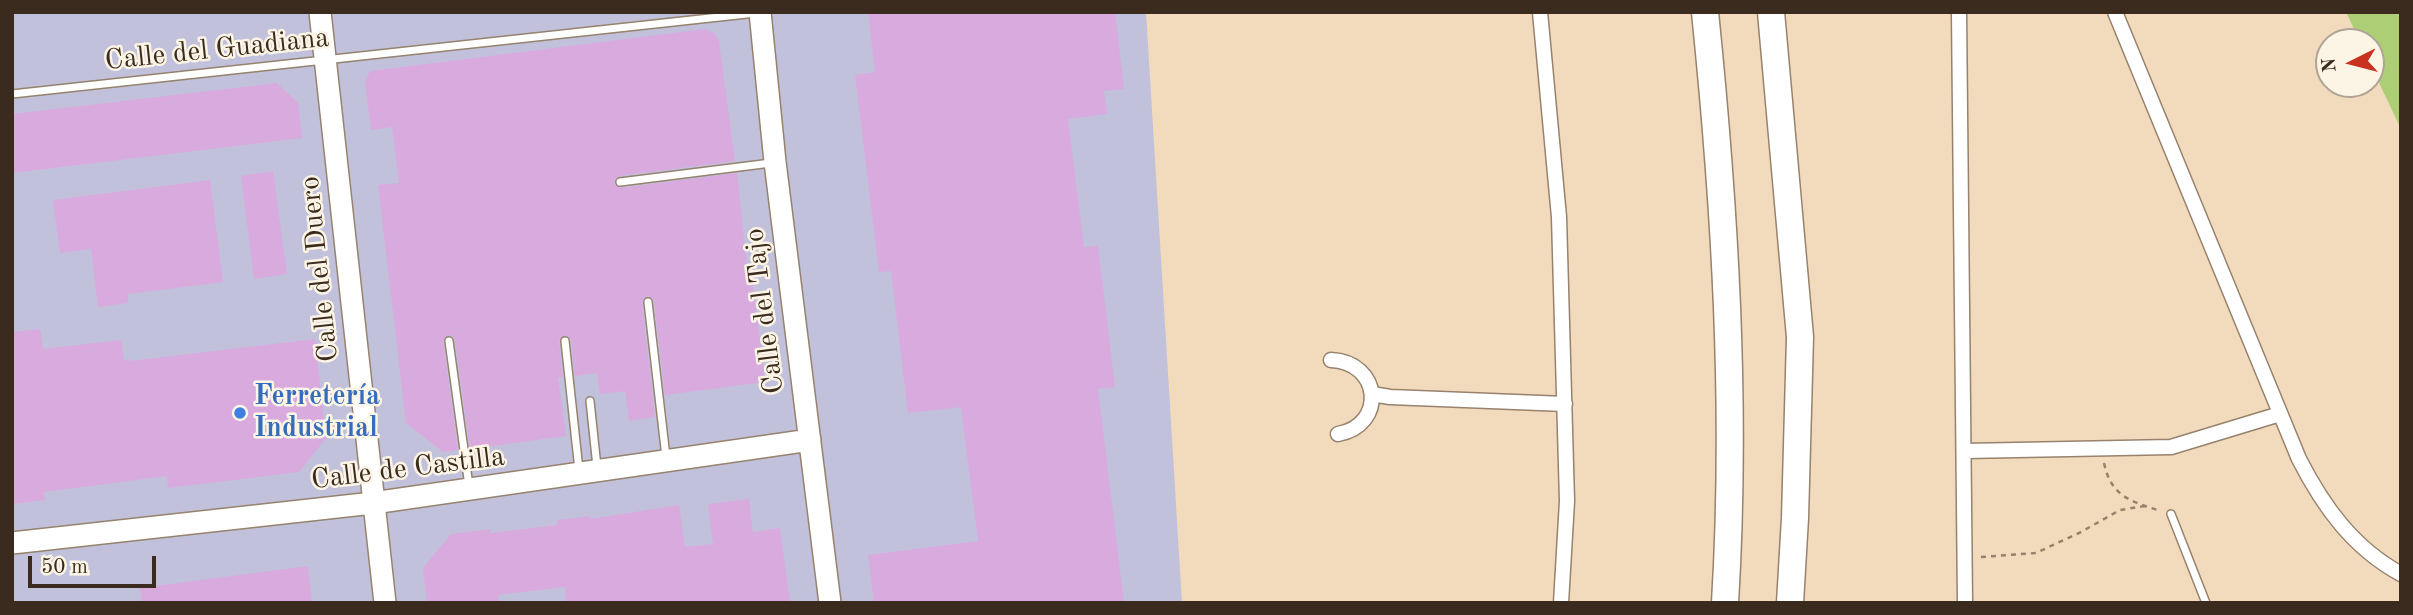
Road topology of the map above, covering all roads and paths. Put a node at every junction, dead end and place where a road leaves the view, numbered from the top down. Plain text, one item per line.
1 (320, 12) edge
2 (760, 12) edge
3 (1540, 12) edge
4 (1705, 12) edge
5 (1771, 12) edge
6 (1959, 12) edge
7 (2115, 12) edge
8 (326, 60) junction
9 (12, 93) edge
10 (775, 162) junction
11 (620, 182) dead end
12 (1723, 219) junction
13 (648, 302) dead end
14 (1800, 337) junction
15 (449, 341) dead end
16 (565, 341) dead end
17 (1331, 360) dead end
18 (1372, 394) junction
19 (590, 401) dead end
20 (1565, 404) junction
21 (2280, 414) junction
22 (1338, 435) dead end
23 (810, 440) junction
24 (2101, 448) junction
25 (1965, 451) junction
26 (667, 461) junction
27 (589, 472) junction
28 (469, 490) junction
29 (373, 503) junction
30 (2145, 506) junction
31 (2171, 514) joint
32 (12, 543) edge
33 (1965, 557) junction
34 (2401, 573) edge
35 (385, 603) edge
36 (830, 603) edge
37 (1561, 603) edge
38 (1711, 603) edge
39 (1725, 603) edge
40 (1790, 603) edge
41 (1807, 603) edge
42 (1965, 603) edge
43 (2206, 603) edge

1 - 8 street, Calle del Duero
2 - 8 lane, Calle del Guadiana
2 - 10 street, Calle del Tajo
3 - 20 street
4 - 12 highway
5 - 14 highway
6 - 25 street
7 - 21 street
8 - 9 lane, Calle del Guadiana
8 - 29 street, Calle del Duero
10 - 11 lane
10 - 23 street, Calle del Tajo
12 - 38 highway
12 - 39 highway
13 - 26 lane
14 - 40 highway
14 - 41 highway
15 - 28 lane
16 - 27 lane
17 - 18 street
18 - 20 street
18 - 22 street
19 - 27 lane
20 - 37 street
21 - 24 street
21 - 34 street
23 - 26 street, Calle de Castilla
23 - 36 street, Calle del Tajo
24 - 25 street
24 - 30 path
25 - 33 street
26 - 27 street, Calle de Castilla
27 - 28 street, Calle de Castilla
28 - 29 street, Calle de Castilla
29 - 32 street, Calle de Castilla
29 - 35 street, Calle del Duero
30 - 31 path
30 - 33 path
31 - 43 lane
33 - 42 street

